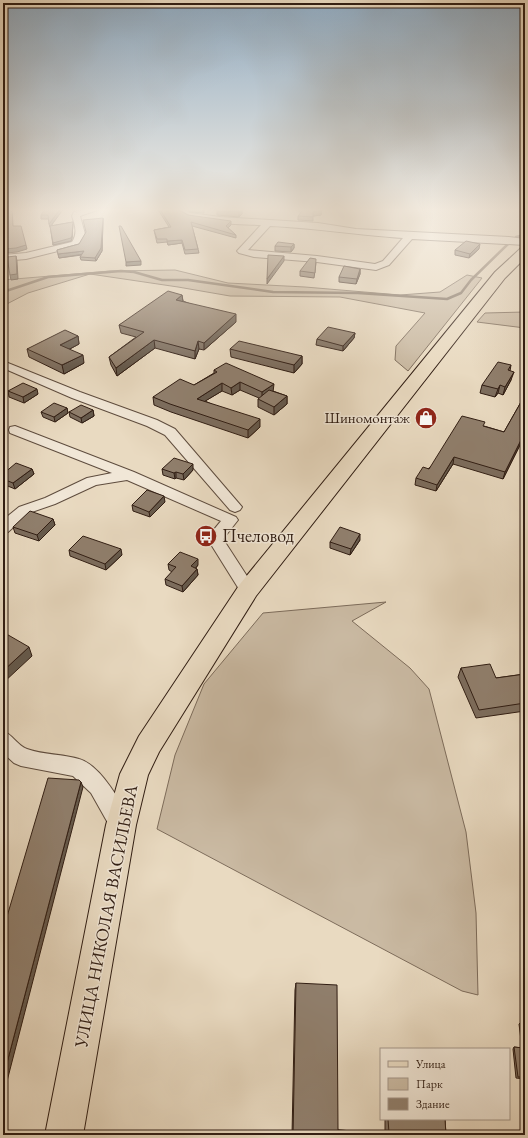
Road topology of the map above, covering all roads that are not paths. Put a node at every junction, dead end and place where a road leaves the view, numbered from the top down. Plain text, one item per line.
1 (337, 261) edge
2 (388, 261) edge
3 (514, 261) edge
4 (3, 364) edge
5 (15, 430) dead end
6 (129, 475) junction
7 (233, 514) junction
8 (3, 528) edge
9 (248, 590) junction
10 (3, 740) edge
11 (121, 825) junction
12 (64, 1135) edge

1 - 2 street
3 - 9 main road, УЛИЦА НИКОЛАЯ ВАСИЛЬЕВА
4 - 7 street
5 - 6 street
6 - 7 street
6 - 8 street
7 - 9 street
9 - 11 main road, УЛИЦА НИКОЛАЯ ВАСИЛЬЕВА
10 - 11 street
11 - 12 main road, УЛИЦА НИКОЛАЯ ВАСИЛЬЕВА

